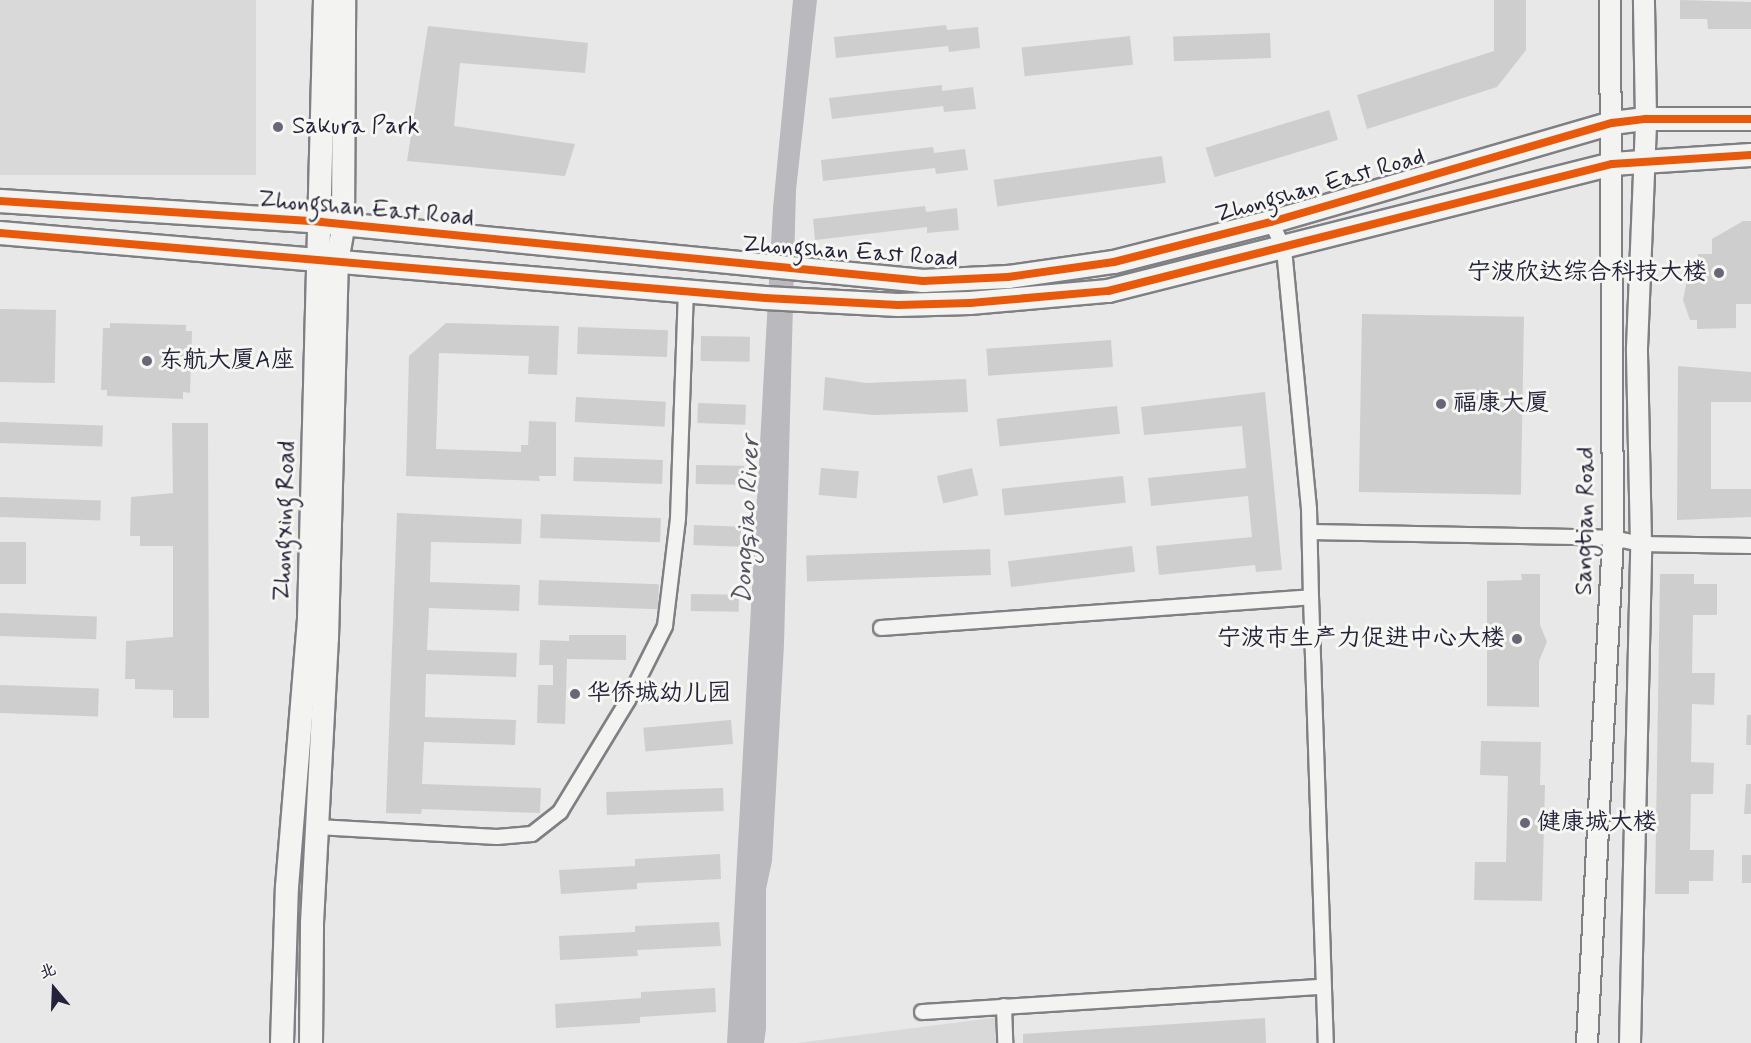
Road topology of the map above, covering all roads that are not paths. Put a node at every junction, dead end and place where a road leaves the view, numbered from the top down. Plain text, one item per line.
1 (325, 0) edge
2 (345, 0) edge
3 (1610, 0) edge
4 (1644, 0) edge
5 (1646, 118) junction
6 (1751, 118) edge
7 (1612, 123) junction
8 (1751, 155) edge
9 (1645, 159) junction
10 (1612, 164) junction
11 (0, 201) edge
12 (1271, 222) junction
13 (332, 224) junction
14 (0, 233) edge
15 (1284, 249) junction
16 (328, 261) junction
17 (686, 292) junction
18 (1310, 531) junction
19 (1613, 538) junction
20 (1641, 544) junction
21 (1751, 546) edge
22 (1311, 597) junction
23 (881, 628) dead end
24 (317, 827) junction
25 (1323, 987) junction
26 (1004, 1006) junction
27 (922, 1012) dead end
28 (282, 1043) edge
29 (312, 1043) edge
30 (1005, 1043) edge
31 (1326, 1043) edge
32 (1587, 1043) edge
33 (1630, 1043) edge

1 - 13 main road, Zhongxing Road
2 - 13 main road, Zhongxing Road
3 - 7 main road, Sangtian Road
4 - 5 main road
5 - 6 main road, Zhongshan East Road
5 - 7 main road, Zhongshan East Road
5 - 9 main road
7 - 10 main road, Sangtian Road
7 - 12 main road, Zhongshan East Road
8 - 9 main road, Zhongshan East Road
9 - 10 main road, Zhongshan East Road
9 - 20 main road
10 - 15 main road, Zhongshan East Road
10 - 19 main road, Sangtian Road
11 - 13 main road, Zhongshan East Road
12 - 13 main road, Zhongshan East Road
12 - 15 street
13 - 16 main road, Zhongxing Road
14 - 16 main road, Zhongshan East Road
15 - 17 main road, Zhongshan East Road
15 - 18 street
16 - 17 main road, Zhongshan East Road
16 - 24 main road, Zhongxing Road
16 - 28 main road, Zhongxing Road
17 - 24 street
18 - 19 street
18 - 22 street
19 - 20 street
19 - 32 main road, Sangtian Road
20 - 21 street
20 - 33 main road
22 - 23 street
22 - 25 street
24 - 29 main road, Zhongxing Road
25 - 26 street
25 - 31 street
26 - 27 street
26 - 30 street

